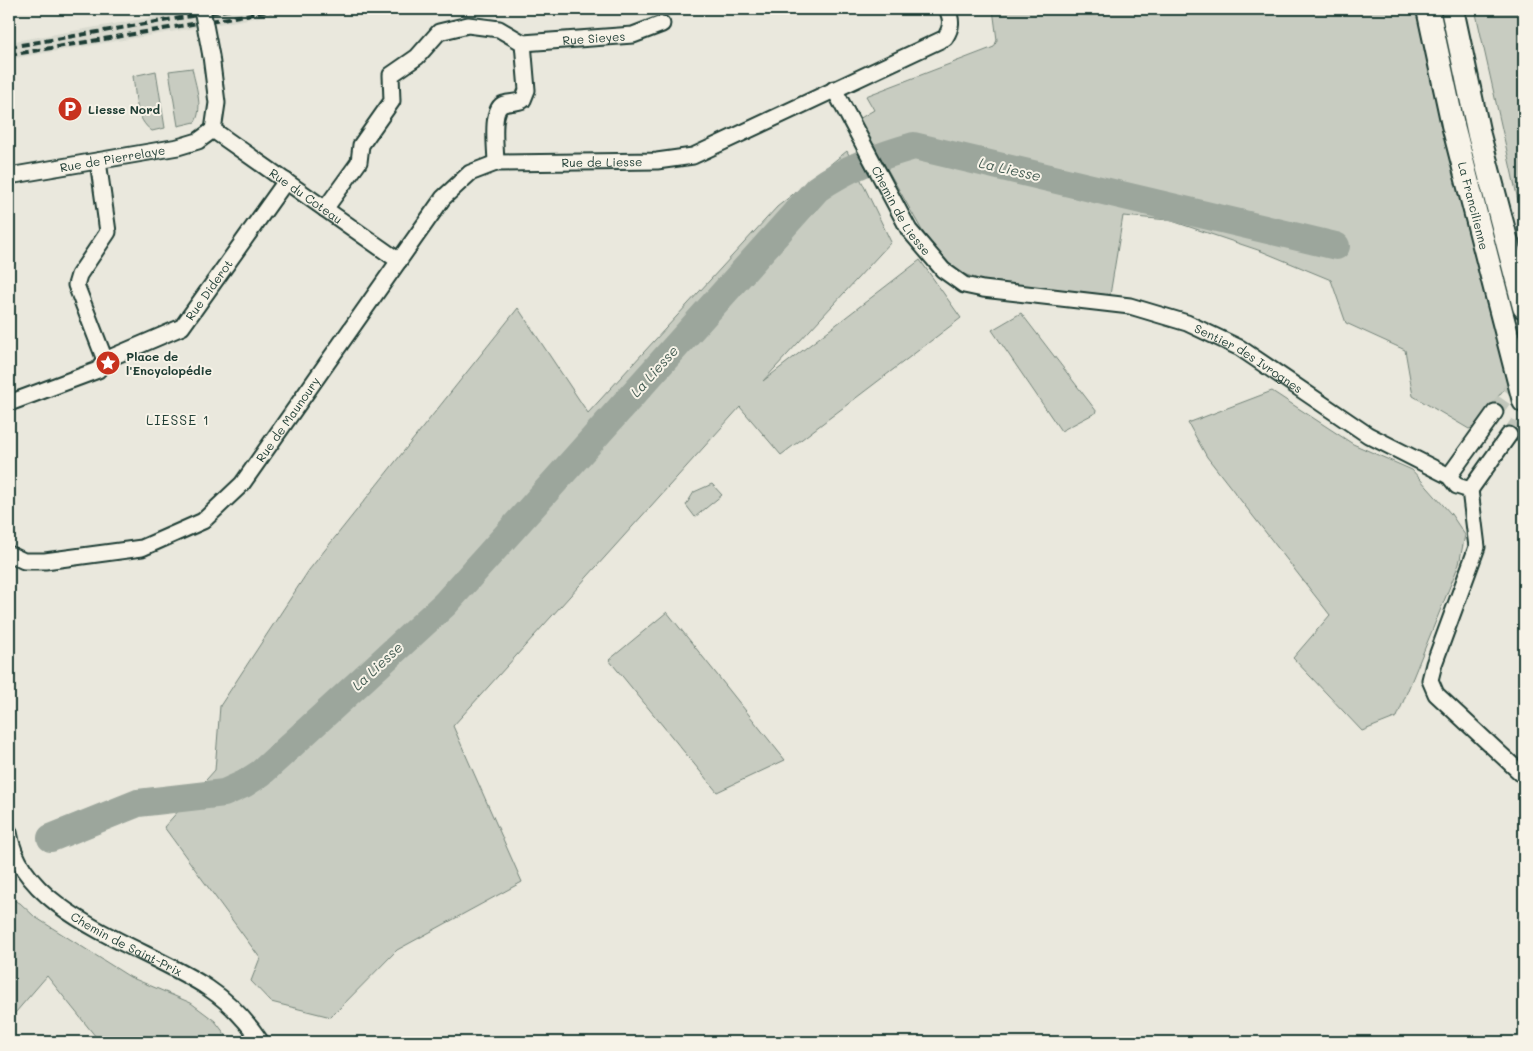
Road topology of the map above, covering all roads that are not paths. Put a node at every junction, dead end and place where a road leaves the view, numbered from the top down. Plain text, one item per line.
1 (202, 9) edge
2 (947, 9) edge
3 (1428, 9) edge
4 (1452, 9) edge
5 (662, 24) dead end
6 (523, 43) junction
7 (834, 90) junction
8 (213, 130) junction
9 (98, 161) junction
10 (496, 164) junction
11 (9, 176) edge
12 (286, 181) junction
13 (324, 208) junction
14 (398, 261) junction
15 (1002, 291) joint
16 (1524, 308) edge
17 (105, 360) junction
18 (1524, 401) edge
19 (12, 402) dead end
20 (1495, 412) tunnel mouth
21 (1509, 435) tunnel mouth
22 (1450, 476) junction
23 (1470, 490) junction
24 (9, 554) edge
25 (1524, 776) edge
26 (9, 832) edge
27 (261, 1042) edge

1 - 8 street, bridge
2 - 7 street
3 - 18 highway, La Francilienne
4 - 16 highway, La Francilienne
5 - 6 street, Rue Sieyes
6 - 10 street
6 - 13 street
7 - 10 street, Rue de Liesse
7 - 15 street, Chemin de Liesse
8 - 9 street, Rue de Pierrelaye
8 - 12 street, Rue du Coteau
9 - 11 street, Rue de Pierrelaye
9 - 17 street
10 - 14 street, Rue de Maunoury
12 - 13 street, Rue du Coteau
12 - 17 street, Rue Diderot
13 - 14 street, Rue du Coteau
14 - 24 street, Rue de Maunoury
15 - 22 street, Sentier des Ivrognes
17 - 19 street, Rue Diderot
20 - 22 street
21 - 23 street
22 - 23 street, Sentier des Ivrognes
23 - 25 street
26 - 27 street, Chemin de Saint-Prix

